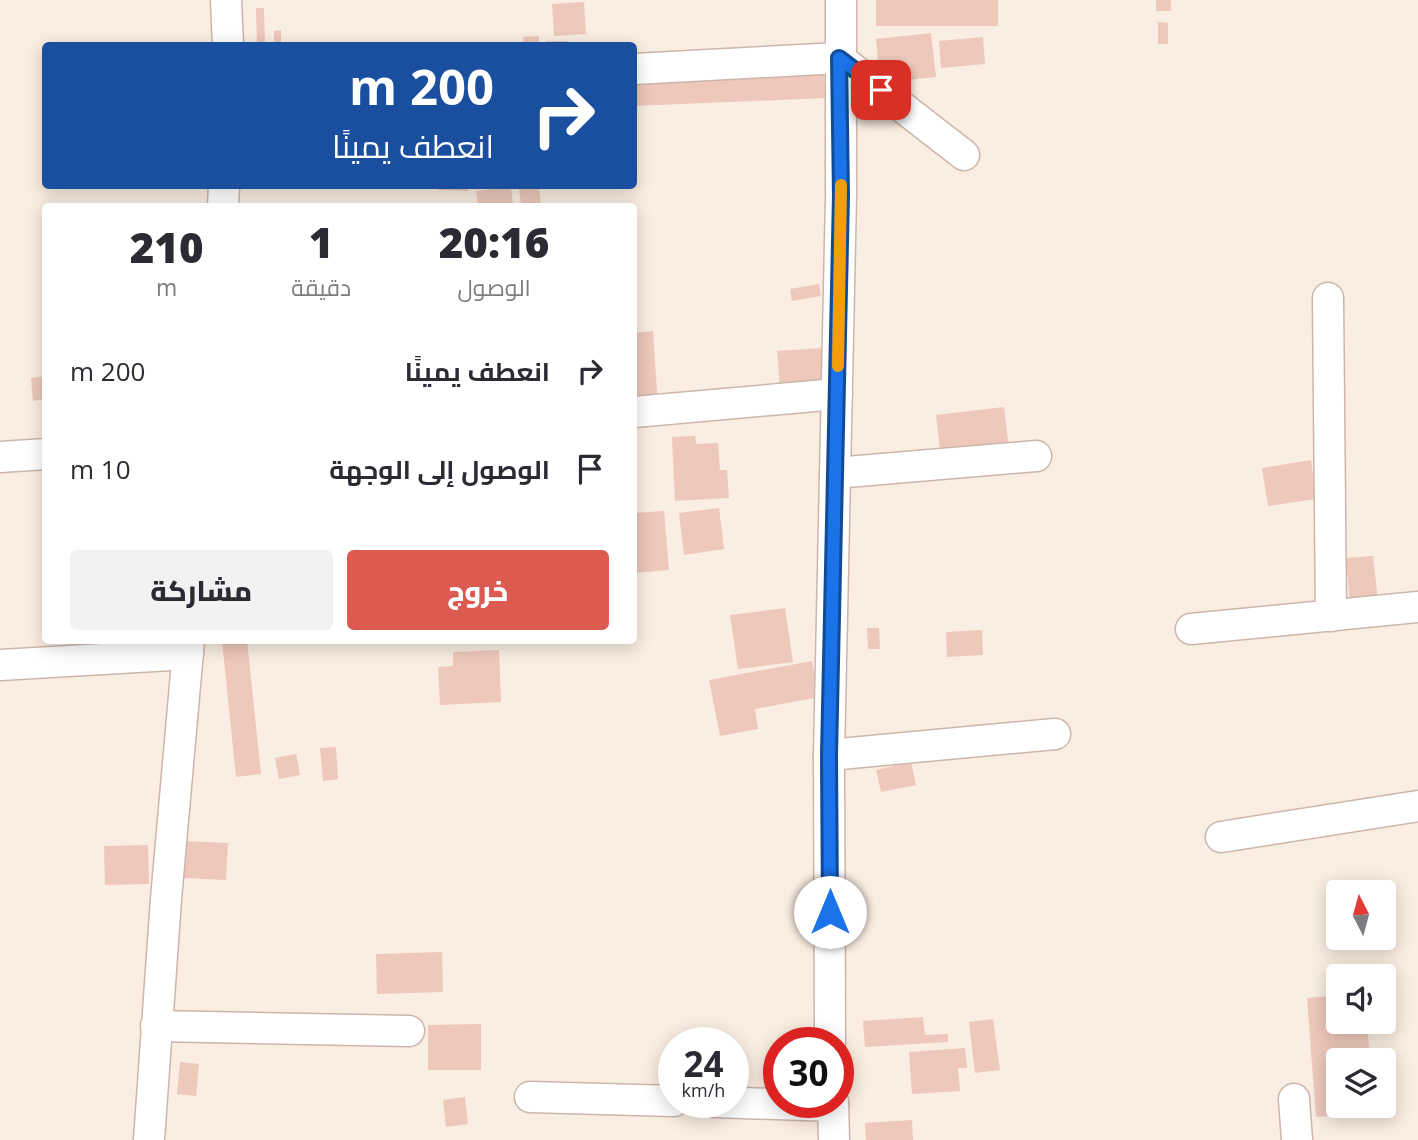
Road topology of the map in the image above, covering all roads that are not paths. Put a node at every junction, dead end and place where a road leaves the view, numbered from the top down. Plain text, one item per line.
1 (226, 0) edge
2 (841, 0) edge
3 (228, 42) edge
4 (839, 58) junction
5 (637, 69) edge
6 (964, 155) dead end
7 (1328, 298) dead end
8 (837, 394) junction
9 (637, 412) edge
10 (42, 454) edge
11 (1036, 456) dead end
12 (0, 457) edge
13 (835, 473) junction
14 (1418, 607) edge
15 (1331, 616) junction
16 (1191, 629) dead end
17 (188, 647) edge
18 (0, 665) edge
19 (1055, 734) dead end
20 (829, 755) junction
21 (1418, 806) edge
22 (1221, 837) dead end
23 (156, 1026) junction
24 (830, 1027) edge
25 (409, 1031) dead end
26 (530, 1097) dead end
27 (1294, 1099) dead end
28 (658, 1101) edge
29 (833, 1118) edge
30 (149, 1140) edge
31 (834, 1140) edge
32 (1297, 1140) edge

1 - 3 street
2 - 4 street
4 - 5 street
4 - 6 street
4 - 8 street
7 - 15 street
8 - 9 street
8 - 13 street
10 - 12 street
11 - 13 street
13 - 20 street
14 - 15 street
15 - 16 street
17 - 18 street
17 - 23 street
19 - 20 street
20 - 24 street
21 - 22 street
23 - 25 street
23 - 30 street
26 - 28 street
27 - 32 street
29 - 31 street

